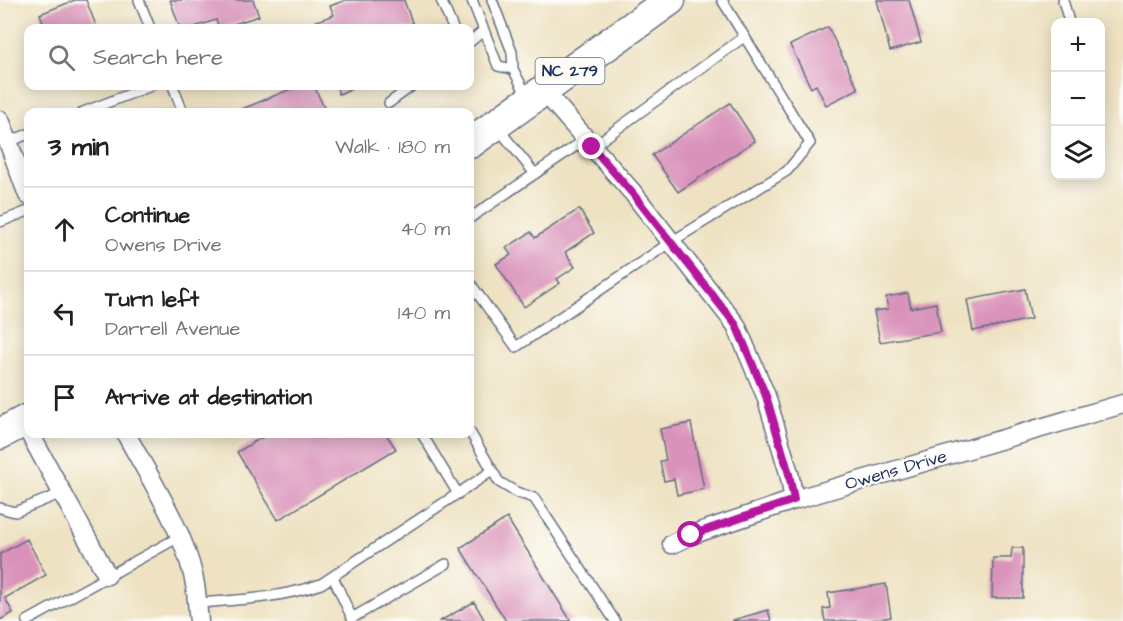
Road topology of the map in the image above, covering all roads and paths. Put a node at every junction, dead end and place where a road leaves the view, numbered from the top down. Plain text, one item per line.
1 (139, 0) edge
2 (441, 0) edge
3 (472, 0) edge
4 (492, 0) edge
5 (670, 0) edge
6 (722, 0) edge
7 (1063, 0) edge
8 (1068, 18) edge
9 (148, 24) edge
10 (451, 24) edge
11 (484, 30) junction
12 (744, 37) junction
13 (474, 39) edge
14 (513, 69) junction
15 (141, 90) edge
16 (175, 90) edge
17 (406, 90) edge
18 (536, 95) junction
19 (388, 103) dead end
20 (93, 108) edge
21 (181, 108) edge
22 (0, 120) edge
23 (495, 124) junction
24 (24, 136) edge
25 (474, 140) edge
26 (9, 142) junction
27 (589, 143) junction
28 (535, 174) junction
29 (24, 186) edge
30 (24, 201) edge
31 (474, 215) edge
32 (0, 222) edge
33 (671, 242) junction
34 (474, 288) edge
35 (1123, 404) edge
36 (28, 438) edge
37 (128, 438) edge
38 (424, 438) edge
39 (473, 438) edge
40 (492, 471) junction
41 (62, 493) junction
42 (458, 494) junction
43 (794, 500) junction
44 (0, 508) edge
45 (179, 537) junction
46 (672, 544) dead end
47 (446, 564) dead end
48 (107, 575) junction
49 (333, 577) junction
50 (198, 612) edge
51 (350, 620) edge
52 (27, 621) edge
53 (615, 621) edge

1 - 9 lane
2 - 10 lane
3 - 11 lane
4 - 14 lane
5 - 18 main road, NC 279
6 - 12 lane
7 - 8 lane
11 - 13 lane
11 - 14 lane
12 - 27 lane
12 - 33 lane
14 - 18 lane
15 - 20 lane
16 - 21 lane
17 - 19 lane
18 - 23 main road, NC 279
18 - 27 street
22 - 26 street
23 - 25 main road, NC 279
23 - 28 lane
24 - 26 lane
26 - 29 street
27 - 28 lane
27 - 33 street
28 - 31 lane
30 - 32 lane
33 - 34 lane
33 - 43 street
35 - 43 street, Owens Drive
36 - 41 street
37 - 45 street
38 - 42 lane
39 - 40 lane
40 - 42 lane
40 - 53 lane
41 - 44 lane
41 - 48 street
42 - 49 lane
43 - 46 street, Owens Drive
45 - 48 lane
45 - 50 street
47 - 51 lane
48 - 52 lane
49 - 50 lane
49 - 51 lane

